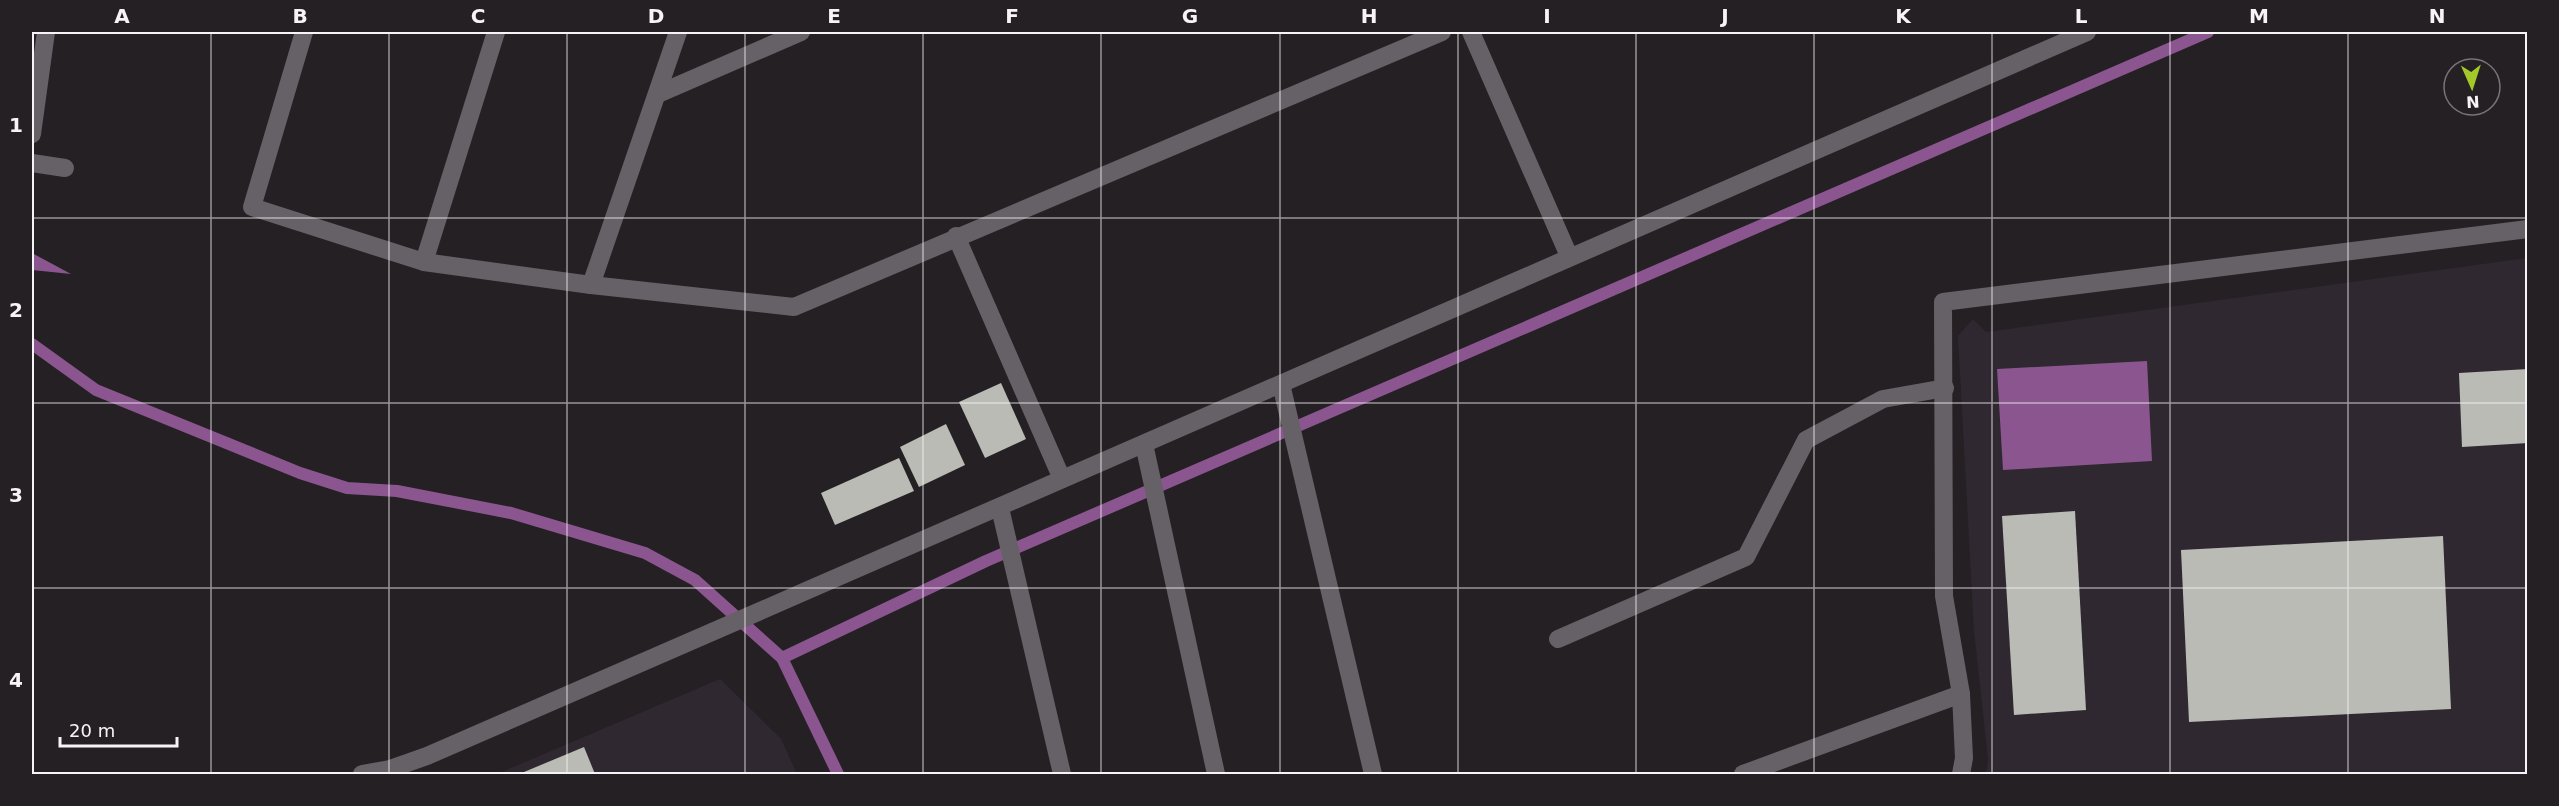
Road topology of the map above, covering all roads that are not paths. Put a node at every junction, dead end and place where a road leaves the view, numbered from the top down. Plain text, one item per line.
1 (46, 32) edge
2 (303, 32) edge
3 (496, 32) edge
4 (678, 32) edge
5 (801, 32) edge
6 (1442, 32) edge
7 (1471, 32) edge
8 (2087, 32) edge
9 (658, 94) junction
10 (32, 134) edge
11 (32, 163) edge
12 (65, 168) dead end
13 (2528, 229) edge
14 (956, 236) junction
15 (1569, 256) junction
16 (424, 262) junction
17 (591, 285) junction
18 (1281, 384) junction
19 (1945, 388) junction
20 (1144, 444) junction
21 (1062, 479) junction
22 (1000, 508) junction
23 (1558, 639) dead end
24 (1961, 694) junction
25 (362, 774) edge
26 (1062, 774) edge
27 (1216, 774) edge
28 (1373, 774) edge
29 (1743, 774) edge
30 (1961, 774) edge

1 - 10 street
2 - 16 street
3 - 16 street
4 - 9 street
5 - 9 street
6 - 14 street
7 - 15 street
8 - 15 street
9 - 17 street
11 - 12 street
13 - 19 street
14 - 17 street
14 - 21 street
15 - 18 street
16 - 17 street
18 - 20 street
18 - 28 street
19 - 23 street
19 - 24 street
20 - 21 street
20 - 27 street
21 - 22 street
22 - 25 street
22 - 26 street
24 - 29 street
24 - 30 street

